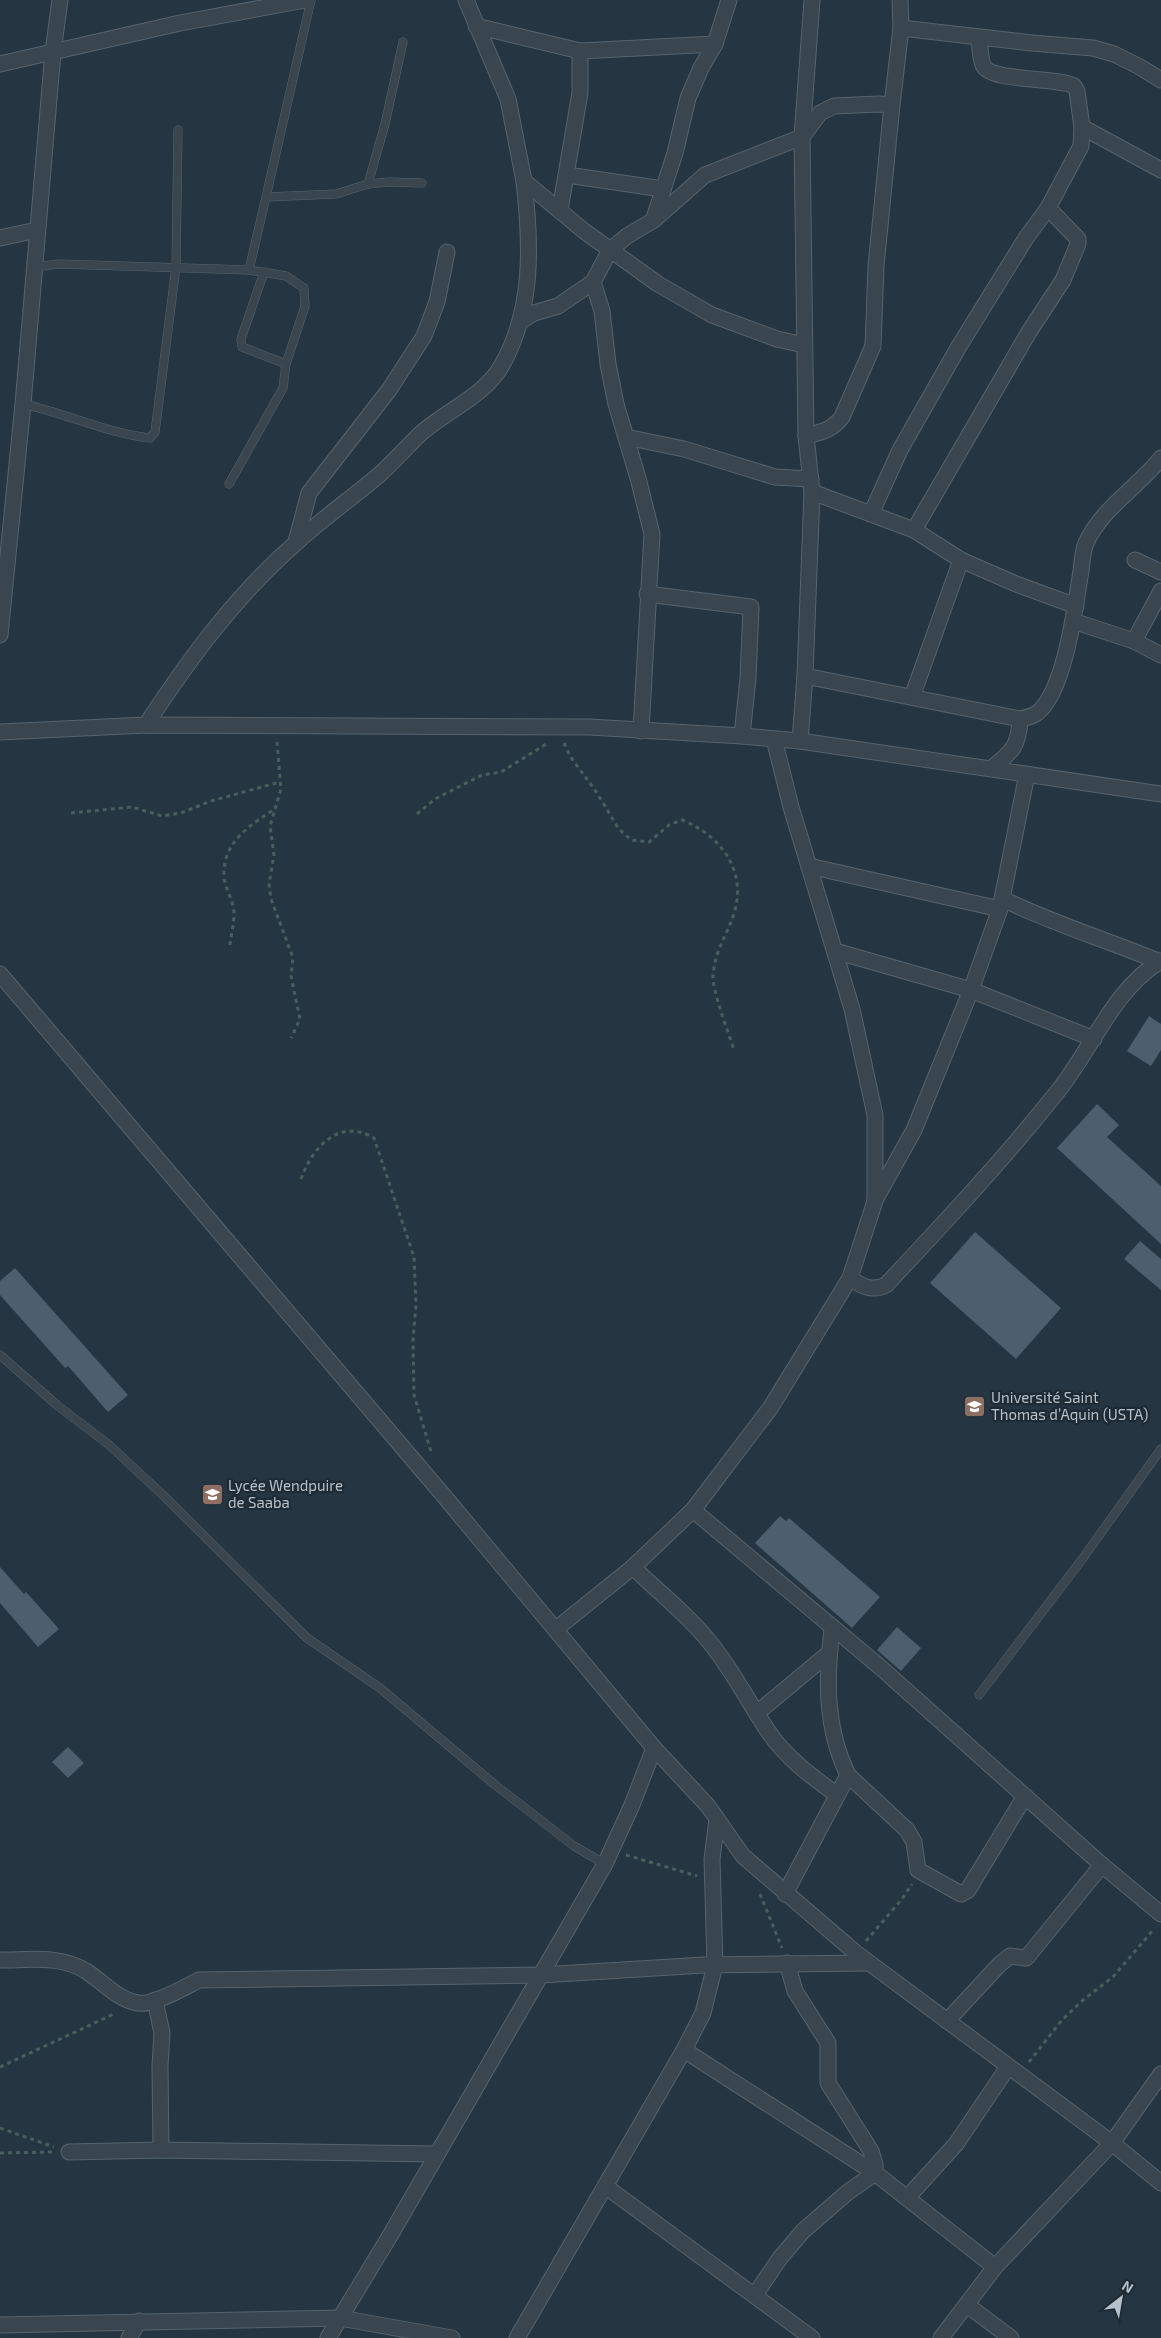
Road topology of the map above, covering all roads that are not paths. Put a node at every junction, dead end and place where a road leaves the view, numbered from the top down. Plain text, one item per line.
1 (60, 0) edge
2 (305, 0) edge
3 (311, 0) edge
4 (466, 0) edge
5 (729, 0) edge
6 (812, 0) edge
7 (900, 0) edge
8 (476, 26) junction
9 (902, 28) junction
10 (979, 38) junction
11 (403, 42) dead end
12 (715, 44) junction
13 (580, 51) junction
14 (53, 52) junction
15 (0, 64) edge
16 (1161, 80) edge
17 (892, 106) junction
18 (1082, 127) junction
19 (178, 130) dead end
20 (802, 137) junction
21 (1161, 170) edge
22 (567, 175) junction
23 (524, 181) junction
24 (422, 183) dead end
25 (368, 184) junction
26 (663, 189) junction
27 (266, 198) junction
28 (1048, 208) junction
29 (560, 210) junction
30 (654, 220) junction
31 (37, 230) junction
32 (0, 238) edge
33 (610, 250) junction
34 (447, 252) dead end
35 (34, 267) junction
36 (176, 267) junction
37 (249, 270) junction
38 (264, 272) junction
39 (594, 282) junction
40 (521, 321) junction
41 (804, 345) junction
42 (286, 364) junction
43 (23, 404) junction
44 (806, 436) junction
45 (626, 437) junction
46 (1161, 458) edge
47 (228, 484) dead end
48 (812, 485) junction
49 (871, 514) junction
50 (6, 517) edge
51 (914, 530) junction
52 (296, 542) junction
53 (961, 560) junction
54 (1135, 560) dead end
55 (1161, 572) edge
56 (1161, 591) edge
57 (647, 594) junction
58 (1076, 606) junction
59 (1073, 621) junction
60 (0, 635) edge
61 (1134, 641) junction
62 (1161, 655) edge
63 (805, 676) junction
64 (912, 697) junction
65 (1020, 719) junction
66 (146, 725) junction
67 (641, 731) junction
68 (0, 732) edge
69 (742, 736) junction
70 (774, 739) junction
71 (800, 741) junction
72 (992, 768) junction
73 (1027, 774) junction
74 (1161, 794) edge
75 (809, 866) junction
76 (1001, 904) junction
77 (835, 951) junction
78 (1160, 962) edge
79 (0, 974) edge
80 (971, 990) junction
81 (1094, 1039) junction
82 (874, 1201) junction
83 (850, 1278) junction
84 (0, 1355) edge
85 (1161, 1449) edge
86 (692, 1510) junction
87 (633, 1567) junction
88 (556, 1629) junction
89 (832, 1629) junction
90 (830, 1653) junction
91 (979, 1695) dead end
92 (757, 1713) junction
93 (654, 1748) junction
94 (848, 1775) junction
95 (837, 1795) junction
96 (1025, 1796) junction
97 (717, 1819) junction
98 (604, 1864) junction
99 (1102, 1866) junction
100 (785, 1894) junction
101 (1158, 1921) edge
102 (862, 1958) junction
103 (0, 1960) edge
104 (787, 1963) junction
105 (716, 1965) junction
106 (541, 1975) junction
107 (155, 2000) junction
108 (947, 2021) junction
109 (684, 2050) junction
110 (1014, 2071) junction
111 (1161, 2074) edge
112 (1112, 2143) junction
113 (161, 2150) junction
114 (69, 2152) road end
115 (436, 2154) junction
116 (875, 2173) junction
117 (1161, 2182) edge
118 (606, 2186) junction
119 (907, 2198) junction
120 (995, 2267) junction
121 (755, 2295) junction
122 (967, 2305) junction
123 (340, 2318) junction
124 (139, 2321) junction
125 (0, 2325) edge
126 (129, 2338) edge
127 (328, 2338) edge
128 (452, 2338) edge
129 (517, 2338) edge
130 (812, 2338) edge
131 (941, 2338) edge
132 (1011, 2338) edge

1 - 14 street
2 - 14 street
3 - 27 lane
4 - 8 street
5 - 12 street
6 - 20 street
7 - 9 street
8 - 13 street
8 - 23 street
9 - 10 street
9 - 17 street
10 - 16 street
10 - 18 street
11 - 25 lane
12 - 13 street
12 - 26 street
13 - 22 street
14 - 15 street
14 - 31 street
17 - 20 street
17 - 44 street
18 - 21 street
18 - 28 street
19 - 36 lane
20 - 30 street
20 - 41 street
22 - 26 street
22 - 29 street
23 - 29 street
23 - 40 street
24 - 25 lane
25 - 27 lane
26 - 30 street
27 - 37 lane
28 - 49 street
28 - 51 street
29 - 33 street
30 - 33 street
31 - 32 street
31 - 35 street
33 - 39 street
33 - 41 street
34 - 52 street
35 - 36 lane
35 - 43 street
36 - 37 lane
36 - 43 lane
37 - 38 lane
38 - 42 lane
38 - 42 lane
39 - 40 street
39 - 45 street
40 - 52 street
41 - 44 street
42 - 47 lane
43 - 50 street
44 - 48 street
45 - 48 street
45 - 57 street
46 - 58 street
48 - 49 street
48 - 63 street
49 - 51 street
50 - 60 street
51 - 53 street
52 - 66 street
53 - 58 street
53 - 64 street
54 - 55 street
56 - 61 street
57 - 67 street
57 - 69 street
58 - 59 street
59 - 61 street
59 - 65 street
61 - 62 street
63 - 64 street
63 - 71 street
64 - 65 street
65 - 72 street
66 - 67 street
66 - 68 street
67 - 69 street
69 - 70 street
70 - 71 street
70 - 75 street
71 - 72 street
72 - 73 street
73 - 74 street
73 - 76 street
75 - 76 street
75 - 77 street
76 - 78 street
76 - 80 street
77 - 80 street
77 - 82 street
78 - 81 street
79 - 88 street
80 - 81 street
80 - 82 street
81 - 83 street
82 - 83 street
83 - 86 street
84 - 98 lane
85 - 91 lane
86 - 87 street
86 - 89 street
87 - 88 street
87 - 92 street
88 - 93 street
89 - 90 street
89 - 96 street
90 - 92 street
90 - 94 street
92 - 95 street
93 - 97 street
93 - 98 street
94 - 95 street
94 - 96 street
95 - 100 street
96 - 99 street
97 - 100 street
97 - 105 street
98 - 106 street
99 - 101 street
99 - 108 street
100 - 102 street
102 - 104 street
102 - 108 street
103 - 107 street
104 - 105 street
104 - 116 street
105 - 106 street
105 - 109 street
106 - 107 street
106 - 115 street
107 - 113 street
108 - 110 street
109 - 116 street
109 - 118 street
110 - 112 street
110 - 119 street
111 - 112 street
112 - 117 street
112 - 120 street
113 - 114 street
113 - 115 street
115 - 123 street
116 - 119 street
116 - 121 street
118 - 121 street
118 - 129 street
119 - 120 street
120 - 122 street
121 - 130 street
122 - 131 street
122 - 132 street
123 - 124 street
123 - 127 street
123 - 128 street
124 - 125 street
124 - 126 street

